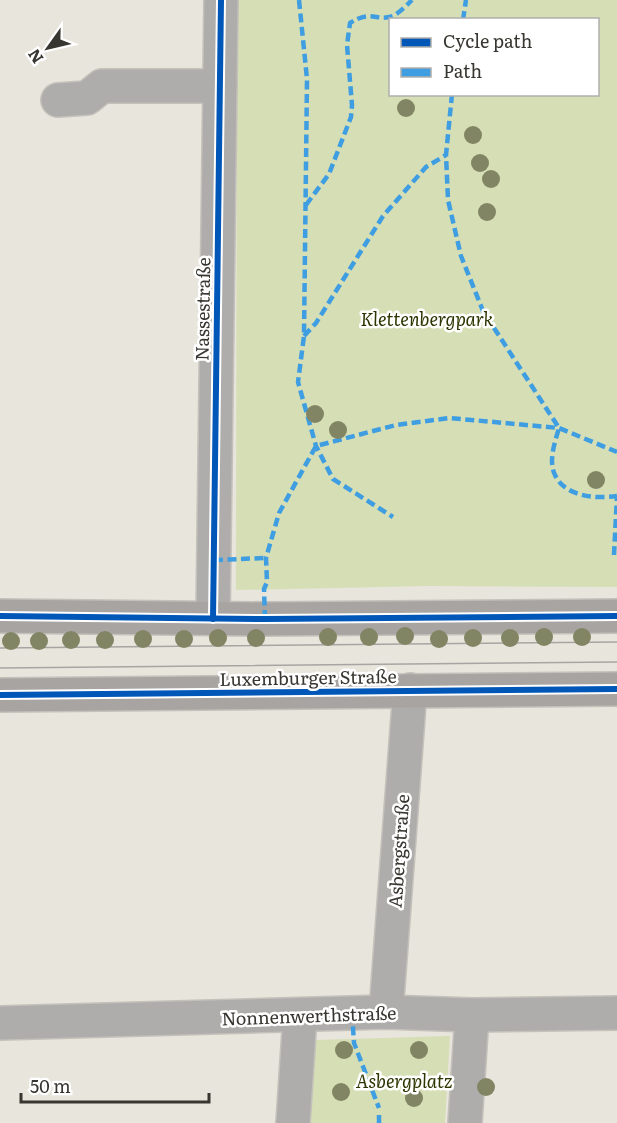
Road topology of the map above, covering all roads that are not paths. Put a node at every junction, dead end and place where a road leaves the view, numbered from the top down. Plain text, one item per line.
1 (221, 0) edge
2 (220, 86) junction
3 (58, 100) dead end
4 (0, 616) edge
5 (617, 616) edge
6 (213, 619) junction
7 (617, 689) edge
8 (410, 690) junction
9 (0, 695) edge
10 (386, 1012) junction
11 (617, 1013) edge
12 (300, 1016) junction
13 (472, 1016) junction
14 (0, 1023) edge
15 (293, 1123) edge
16 (465, 1123) edge

1 - 2 street, Nassestraße
2 - 3 street
2 - 6 street, Nassestraße
4 - 6 main road
5 - 6 main road
7 - 8 main road, Luxemburger Straße
8 - 9 main road, Luxemburger Straße
8 - 10 street, Asbergstraße
10 - 12 street, Nonnenwerthstraße
10 - 13 street, Nonnenwerthstraße
11 - 13 street, Nonnenwerthstraße
12 - 14 street, Nonnenwerthstraße
12 - 15 street
13 - 16 street

